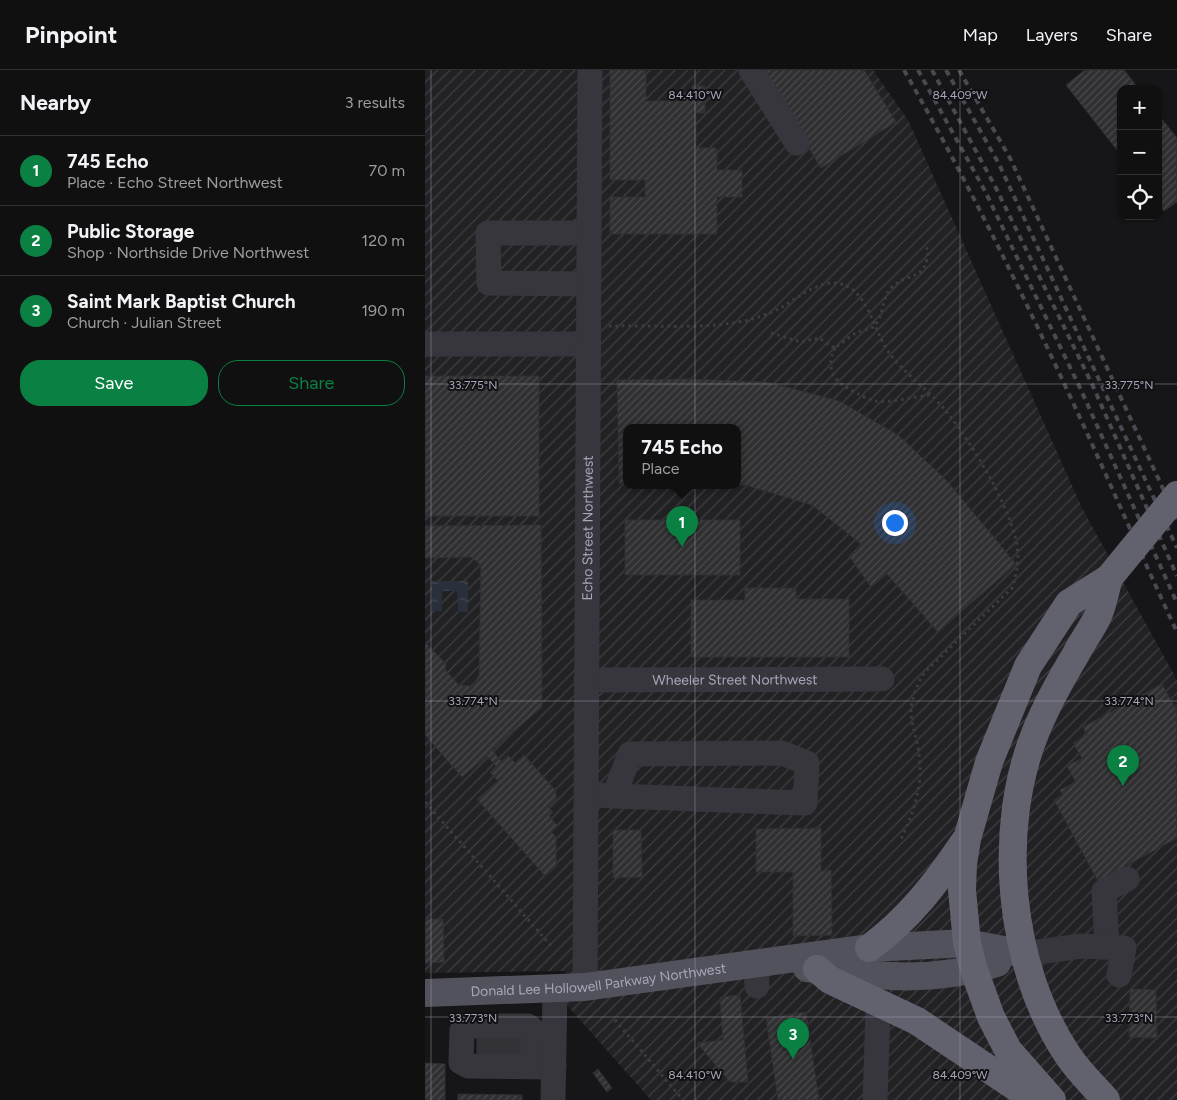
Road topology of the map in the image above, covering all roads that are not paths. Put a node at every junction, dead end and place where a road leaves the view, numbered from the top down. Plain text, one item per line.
1 (590, 70) edge
2 (751, 70) edge
3 (797, 143) dead end
4 (589, 233) junction
5 (588, 284) junction
6 (425, 344) edge
7 (588, 344) junction
8 (1177, 494) edge
9 (1109, 578) junction
10 (882, 679) dead end
11 (586, 680) junction
12 (586, 794) junction
13 (614, 796) junction
14 (967, 839) junction
15 (1127, 879) dead end
16 (967, 942) junction
17 (1116, 947) junction
18 (869, 948) junction
19 (1024, 954) junction
20 (817, 969) junction
21 (974, 970) junction
22 (761, 971) junction
23 (1119, 975) dead end
24 (585, 988) junction
25 (555, 990) junction
26 (468, 992) junction
27 (425, 993) edge
28 (881, 1002) junction
29 (505, 1047) junction
30 (553, 1100) edge
31 (875, 1100) edge
32 (1035, 1100) edge
33 (1052, 1100) edge
34 (1106, 1100) edge

1 - 4 street, Echo Street Northwest
2 - 3 street
4 - 5 street, Echo Street Northwest
4 - 5 street
5 - 7 street, Echo Street Northwest
6 - 7 street
7 - 11 street, Echo Street Northwest
8 - 9 highway, bridge
9 - 14 highway
9 - 19 highway
10 - 11 street, Wheeler Street Northwest
11 - 12 street, Echo Street Northwest
12 - 13 street
12 - 24 street, Echo Street Northwest
13 - 13 street
14 - 16 highway
14 - 18 highway
15 - 17 street
16 - 18 main road, Donald Lee Hollowell Parkway Northwest
16 - 19 main road, Donald Lee Hollowell Parkway Northwest
16 - 21 highway
17 - 19 street
17 - 23 street
18 - 22 main road, Donald Lee Hollowell Parkway Northwest
19 - 21 main road, Donald Lee Hollowell Parkway Northwest
19 - 34 highway
20 - 21 main road, Donald Lee Hollowell Parkway Northwest
20 - 22 main road, Donald Lee Hollowell Parkway Northwest
20 - 28 highway
21 - 33 highway
22 - 24 main road, Donald Lee Hollowell Parkway Northwest
24 - 25 main road, Donald Lee Hollowell Parkway Northwest
25 - 26 main road, Donald Lee Hollowell Parkway Northwest
25 - 29 street
26 - 27 main road, Donald Lee Hollowell Parkway Northwest
26 - 29 street
28 - 31 street
28 - 32 highway
29 - 29 street
29 - 30 street

